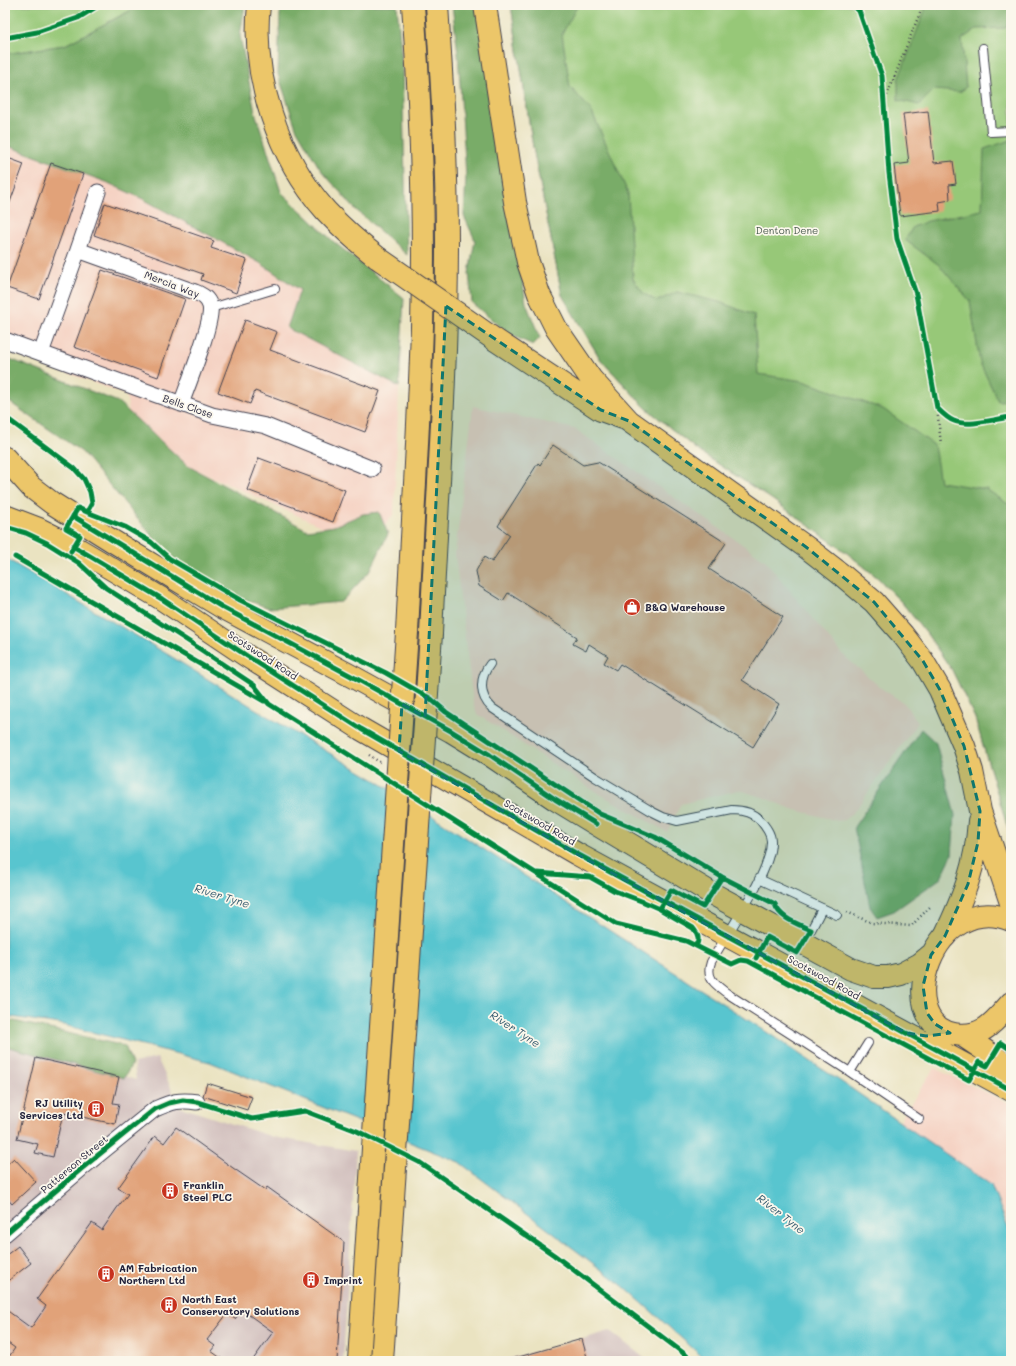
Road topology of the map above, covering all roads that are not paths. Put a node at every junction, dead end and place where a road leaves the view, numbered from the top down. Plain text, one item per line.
1 (259, 5) edge
2 (413, 5) edge
3 (437, 5) edge
4 (485, 5) edge
5 (983, 48) dead end
6 (1011, 131) edge
7 (98, 192) dead end
8 (78, 250) junction
9 (275, 289) dead end
10 (211, 308) junction
11 (5, 340) edge
12 (41, 353) junction
13 (181, 404) junction
14 (629, 421) junction
15 (5, 458) edge
16 (5, 462) edge
17 (372, 469) dead end
18 (5, 481) edge
19 (5, 516) edge
20 (490, 664) dead end
21 (980, 811) junction
22 (759, 879) junction
23 (1011, 903) edge
24 (822, 909) junction
25 (742, 910) junction
26 (837, 916) road end
27 (1011, 920) edge
28 (811, 930) dead end
29 (727, 936) junction
30 (946, 936) junction
31 (931, 955) junction
32 (1011, 1003) edge
33 (906, 1033) junction
34 (956, 1034) junction
35 (868, 1043) dead end
36 (1011, 1068) edge
37 (850, 1072) junction
38 (1011, 1090) edge
39 (197, 1102) dead end
40 (919, 1119) dead end
41 (7, 1230) edge
42 (359, 1361) edge
43 (382, 1361) edge

1 - 14 main road, bridge
2 - 42 main road, bridge
3 - 43 main road, bridge
4 - 14 main road
5 - 6 lane
7 - 8 street
8 - 10 street, Mercia Way
8 - 12 street
9 - 10 lane
10 - 13 street
11 - 12 street, Bells Close
12 - 13 street, Bells Close
13 - 17 street, Bells Close
14 - 21 main road
15 - 25 main road, Scotswood Road
16 - 18 main road
19 - 29 main road, Scotswood Road
20 - 22 lane
21 - 23 main road
21 - 30 main road
22 - 24 lane
22 - 25 lane
24 - 26 lane
24 - 28 lane
25 - 29 lane
25 - 31 main road, Scotswood Road
27 - 30 main road
29 - 33 main road, Scotswood Road
29 - 37 lane
30 - 31 main road
31 - 34 main road
32 - 34 main road
33 - 34 main road
33 - 38 main road, Scotswood Road
34 - 36 main road
35 - 37 lane
37 - 40 lane
39 - 41 street, Patterson Street

